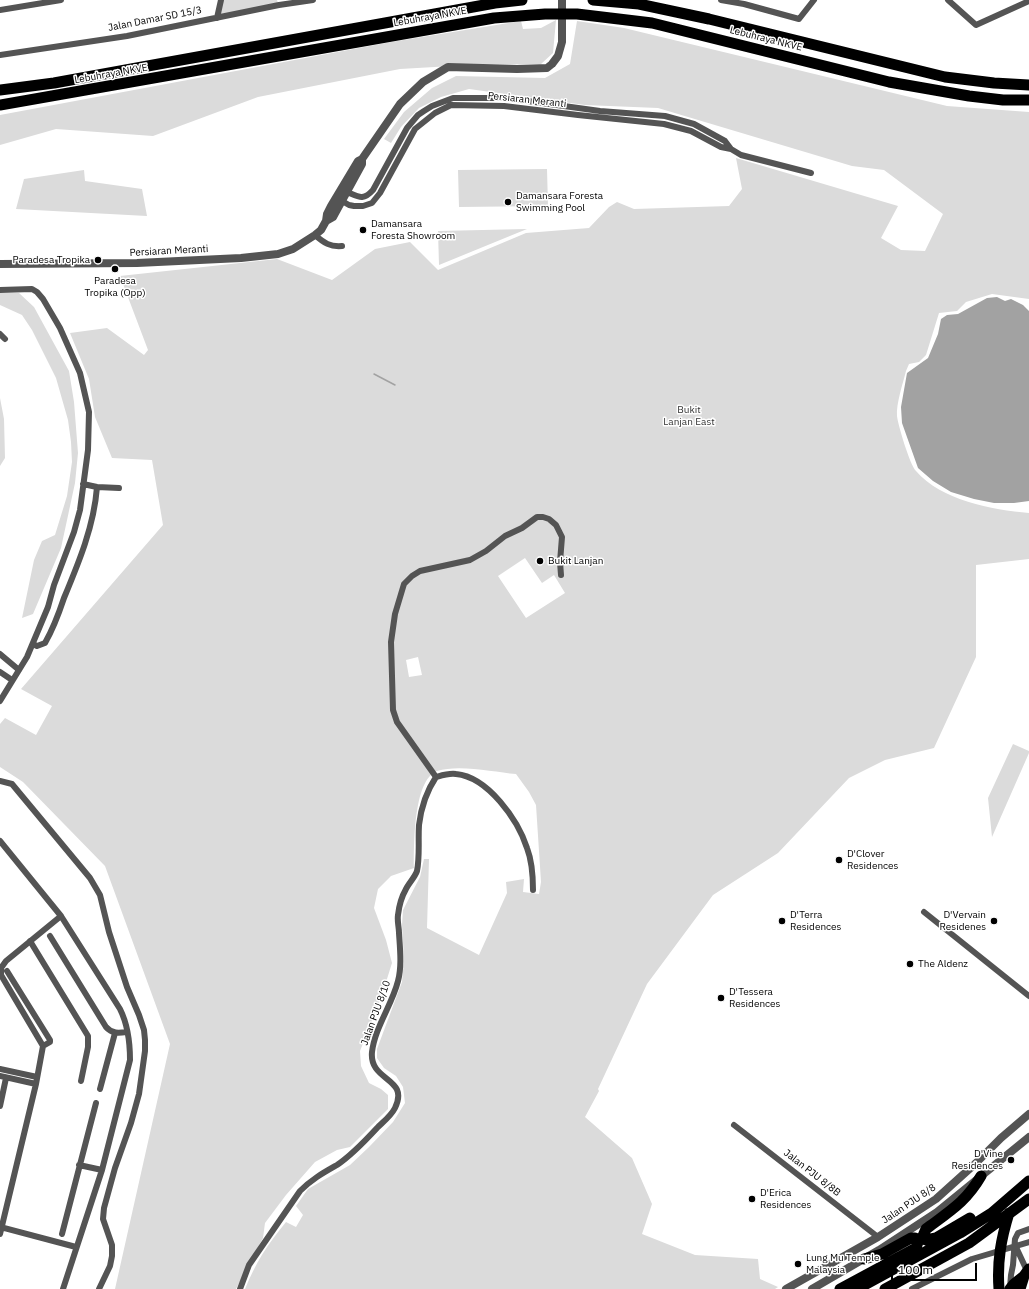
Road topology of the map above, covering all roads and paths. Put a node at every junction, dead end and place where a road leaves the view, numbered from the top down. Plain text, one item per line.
1 (61, 0) edge
2 (221, 0) edge
3 (313, 0) edge
4 (522, 0) edge
5 (562, 0) edge
6 (593, 0) edge
7 (721, 0) edge
8 (814, 0) edge
9 (948, 0) edge
10 (1029, 1) edge
11 (746, 2) edge
12 (279, 3) edge
13 (0, 10) edge
14 (217, 18) junction
15 (0, 55) edge
16 (1029, 85) edge
17 (0, 90) edge
18 (1029, 100) edge
19 (0, 105) edge
20 (564, 105) junction
21 (562, 113) junction
22 (731, 149) junction
23 (362, 159) junction
24 (811, 173) dead end
25 (347, 179) junction
26 (344, 196) junction
27 (331, 206) junction
28 (326, 221) junction
29 (315, 236) junction
30 (342, 246) dead end
31 (0, 264) edge
32 (0, 290) edge
33 (0, 334) edge
34 (4, 339) dead end
35 (83, 484) junction
36 (97, 487) junction
37 (119, 488) dead end
38 (561, 576) dead end
39 (33, 644) junction
40 (0, 654) edge
41 (19, 670) junction
42 (0, 672) edge
43 (12, 680) junction
44 (0, 701) edge
45 (436, 777) junction
46 (0, 781) edge
47 (0, 841) edge
48 (533, 890) dead end
49 (924, 912) dead end
50 (61, 916) junction
51 (50, 936) dead end
52 (30, 940) junction
53 (7, 971) dead end
54 (1, 975) edge
55 (1029, 996) edge
56 (127, 1032) junction
57 (115, 1033) junction
58 (43, 1046) junction
59 (0, 1069) edge
60 (3, 1077) edge
61 (37, 1080) junction
62 (81, 1081) dead end
63 (100, 1089) dead end
64 (96, 1103) dead end
65 (0, 1106) edge
66 (1027, 1119) edge
67 (734, 1125) dead end
68 (1029, 1137) edge
69 (1029, 1144) edge
70 (1017, 1146) junction
71 (79, 1165) junction
72 (102, 1170) junction
73 (1029, 1174) edge
74 (982, 1176) junction
75 (1027, 1183) edge
76 (1029, 1199) edge
77 (1, 1229) edge
78 (1029, 1229) edge
79 (62, 1234) dead end
80 (878, 1237) junction
81 (1000, 1238) dead end
82 (1015, 1241) junction
83 (1029, 1242) edge
84 (76, 1247) junction
85 (1003, 1249) junction
86 (928, 1250) junction
87 (864, 1259) junction
88 (1010, 1263) dead end
89 (1027, 1273) edge
90 (869, 1274) junction
91 (63, 1289) edge
92 (100, 1289) edge
93 (240, 1289) edge
94 (786, 1289) edge
95 (812, 1289) edge
96 (840, 1289) edge
97 (857, 1289) edge
98 (885, 1289) edge
99 (912, 1289) edge
100 (999, 1289) edge
101 (1010, 1289) edge
102 (1020, 1289) edge

1 - 13 street
2 - 14 street
3 - 12 street, Jalan Damar SD 15/3
4 - 17 highway, Lebuhraya NKVE
5 - 23 street, Persiaran Meranti
6 - 16 highway, Lebuhraya NKVE
7 - 11 street
8 - 11 street
9 - 10 street
12 - 14 street, Jalan Damar SD 15/3
14 - 15 street, Jalan Damar SD 15/3
18 - 19 highway, Lebuhraya NKVE
20 - 21 street
20 - 22 street, Persiaran Meranti
20 - 26 street, Persiaran Meranti
21 - 22 street, Persiaran Meranti
21 - 26 street, Persiaran Meranti
22 - 24 street, Persiaran Meranti
23 - 25 street, Persiaran Meranti
23 - 26 street, Persiaran Meranti
25 - 26 street
25 - 27 street, Persiaran Meranti
26 - 27 street
26 - 28 street, Persiaran Meranti
27 - 28 street, Persiaran Meranti
28 - 29 street, Persiaran Meranti
29 - 30 street
29 - 31 street, Persiaran Meranti
32 - 35 street
33 - 34 street
35 - 36 street
35 - 39 street
36 - 37 street
36 - 39 street
38 - 45 street
39 - 41 street
40 - 41 street
41 - 43 street
42 - 43 street
43 - 44 street
45 - 48 street
45 - 93 street, Jalan PJU 8/10
46 - 92 street
47 - 50 street
49 - 55 street
50 - 52 street
50 - 56 street
51 - 57 street
52 - 54 street
52 - 62 street
53 - 58 street
54 - 58 street
56 - 57 street
56 - 72 street
57 - 63 street
58 - 61 street
59 - 61 street
60 - 61 street
60 - 65 street
61 - 77 street
64 - 71 street
66 - 80 street, Jalan PJU 8/8
67 - 80 street, Jalan PJU 8/8B
68 - 70 street
69 - 70 street
70 - 74 street
71 - 72 street
71 - 79 street
72 - 84 street
73 - 100 highway
74 - 75 highway
74 - 87 street
75 - 86 highway
76 - 98 highway
77 - 84 street
78 - 82 street
80 - 94 street, Jalan PJU 8/8
81 - 82 street
82 - 89 street
82 - 101 street
83 - 85 street
84 - 91 street
85 - 88 street
85 - 99 street
86 - 90 highway
86 - 97 highway
87 - 90 highway
87 - 95 street
89 - 101 highway
89 - 102 highway
90 - 96 highway

